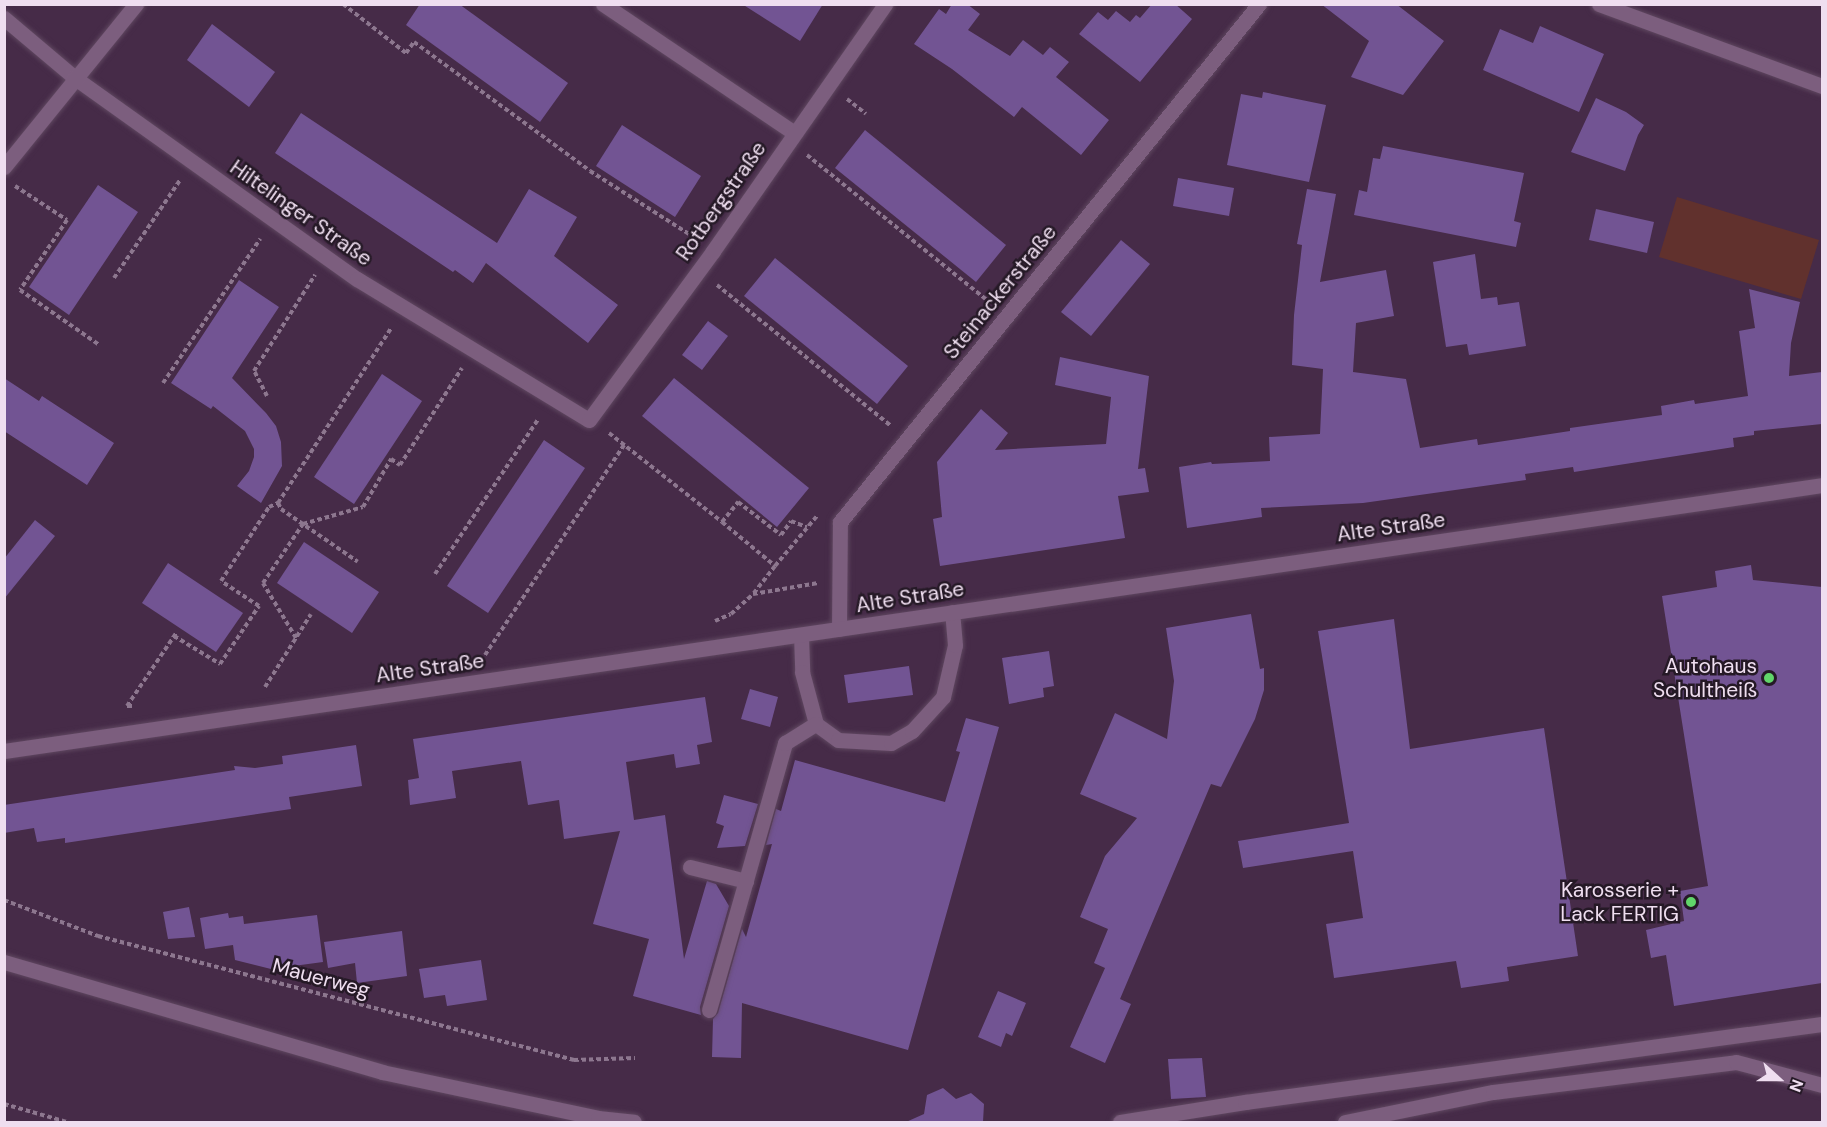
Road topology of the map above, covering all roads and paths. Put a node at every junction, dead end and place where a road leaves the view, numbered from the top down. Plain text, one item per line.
1 (136, 4) edge
2 (343, 4) edge
3 (603, 4) edge
4 (885, 4) edge
5 (1259, 4) edge
6 (1599, 4) edge
7 (4, 18) edge
8 (75, 78) junction
9 (1822, 86) edge
10 (794, 133) junction
11 (800, 164) dead end
12 (7, 174) edge
13 (191, 184) dead end
14 (262, 235) dead end
15 (713, 251) junction
16 (308, 266) dead end
17 (114, 278) dead end
18 (713, 282) dead end
19 (983, 312) dead end
20 (396, 320) dead end
21 (98, 344) dead end
22 (466, 362) dead end
23 (163, 383) dead end
24 (267, 396) dead end
25 (544, 410) dead end
26 (898, 417) dead end
27 (589, 420) junction
28 (891, 426) junction
29 (883, 435) dead end
30 (624, 445) junction
31 (1822, 485) edge
32 (278, 503) junction
33 (823, 509) dead end
34 (722, 522) junction
35 (303, 524) junction
36 (807, 527) junction
37 (358, 562) dead end
38 (775, 566) junction
39 (435, 573) dead end
40 (839, 579) junction
41 (753, 594) junction
42 (952, 612) junction
43 (311, 614) dead end
44 (712, 622) dead end
45 (839, 629) junction
46 (801, 635) junction
47 (296, 638) junction
48 (494, 654) dead end
49 (275, 686) dead end
50 (139, 705) dead end
51 (816, 724) junction
52 (4, 751) edge
53 (690, 867) dead end
54 (746, 881) junction
55 (4, 900) edge
56 (4, 962) edge
57 (709, 1010) dead end
58 (1822, 1024) edge
59 (635, 1058) dead end
60 (1822, 1085) edge
61 (4, 1104) edge
62 (66, 1122) edge
63 (634, 1122) edge
64 (1120, 1122) edge
65 (1345, 1122) edge

1 - 8 street
2 - 15 path
3 - 10 street
4 - 10 street, Rotbergstraße
5 - 40 street, Steinackerstraße
6 - 9 street
7 - 8 street, Hiltelinger Straße
8 - 12 street
8 - 27 street, Hiltelinger Straße
10 - 15 street, Rotbergstraße
11 - 19 path
12 - 21 path
13 - 17 path
14 - 23 path
15 - 27 street, Rotbergstraße
16 - 24 path
18 - 28 path
20 - 32 path
22 - 35 path
25 - 39 path
26 - 28 path
27 - 30 path
28 - 29 path
30 - 34 path
30 - 48 path
31 - 42 street, Alte Straße
32 - 35 path
32 - 50 path
33 - 36 path
34 - 36 path
34 - 38 path
35 - 37 path
35 - 47 path
36 - 38 path
38 - 41 path
40 - 41 path
40 - 45 street, Steinackerstraße
41 - 44 path
42 - 45 street, Alte Straße
42 - 51 street
43 - 47 path
45 - 46 street, Alte Straße
46 - 51 street
46 - 52 street, Alte Straße
47 - 49 path
51 - 54 street
53 - 54 street
54 - 57 street
55 - 59 path, Mauerweg
56 - 63 street
58 - 64 street
60 - 65 street
61 - 62 path

